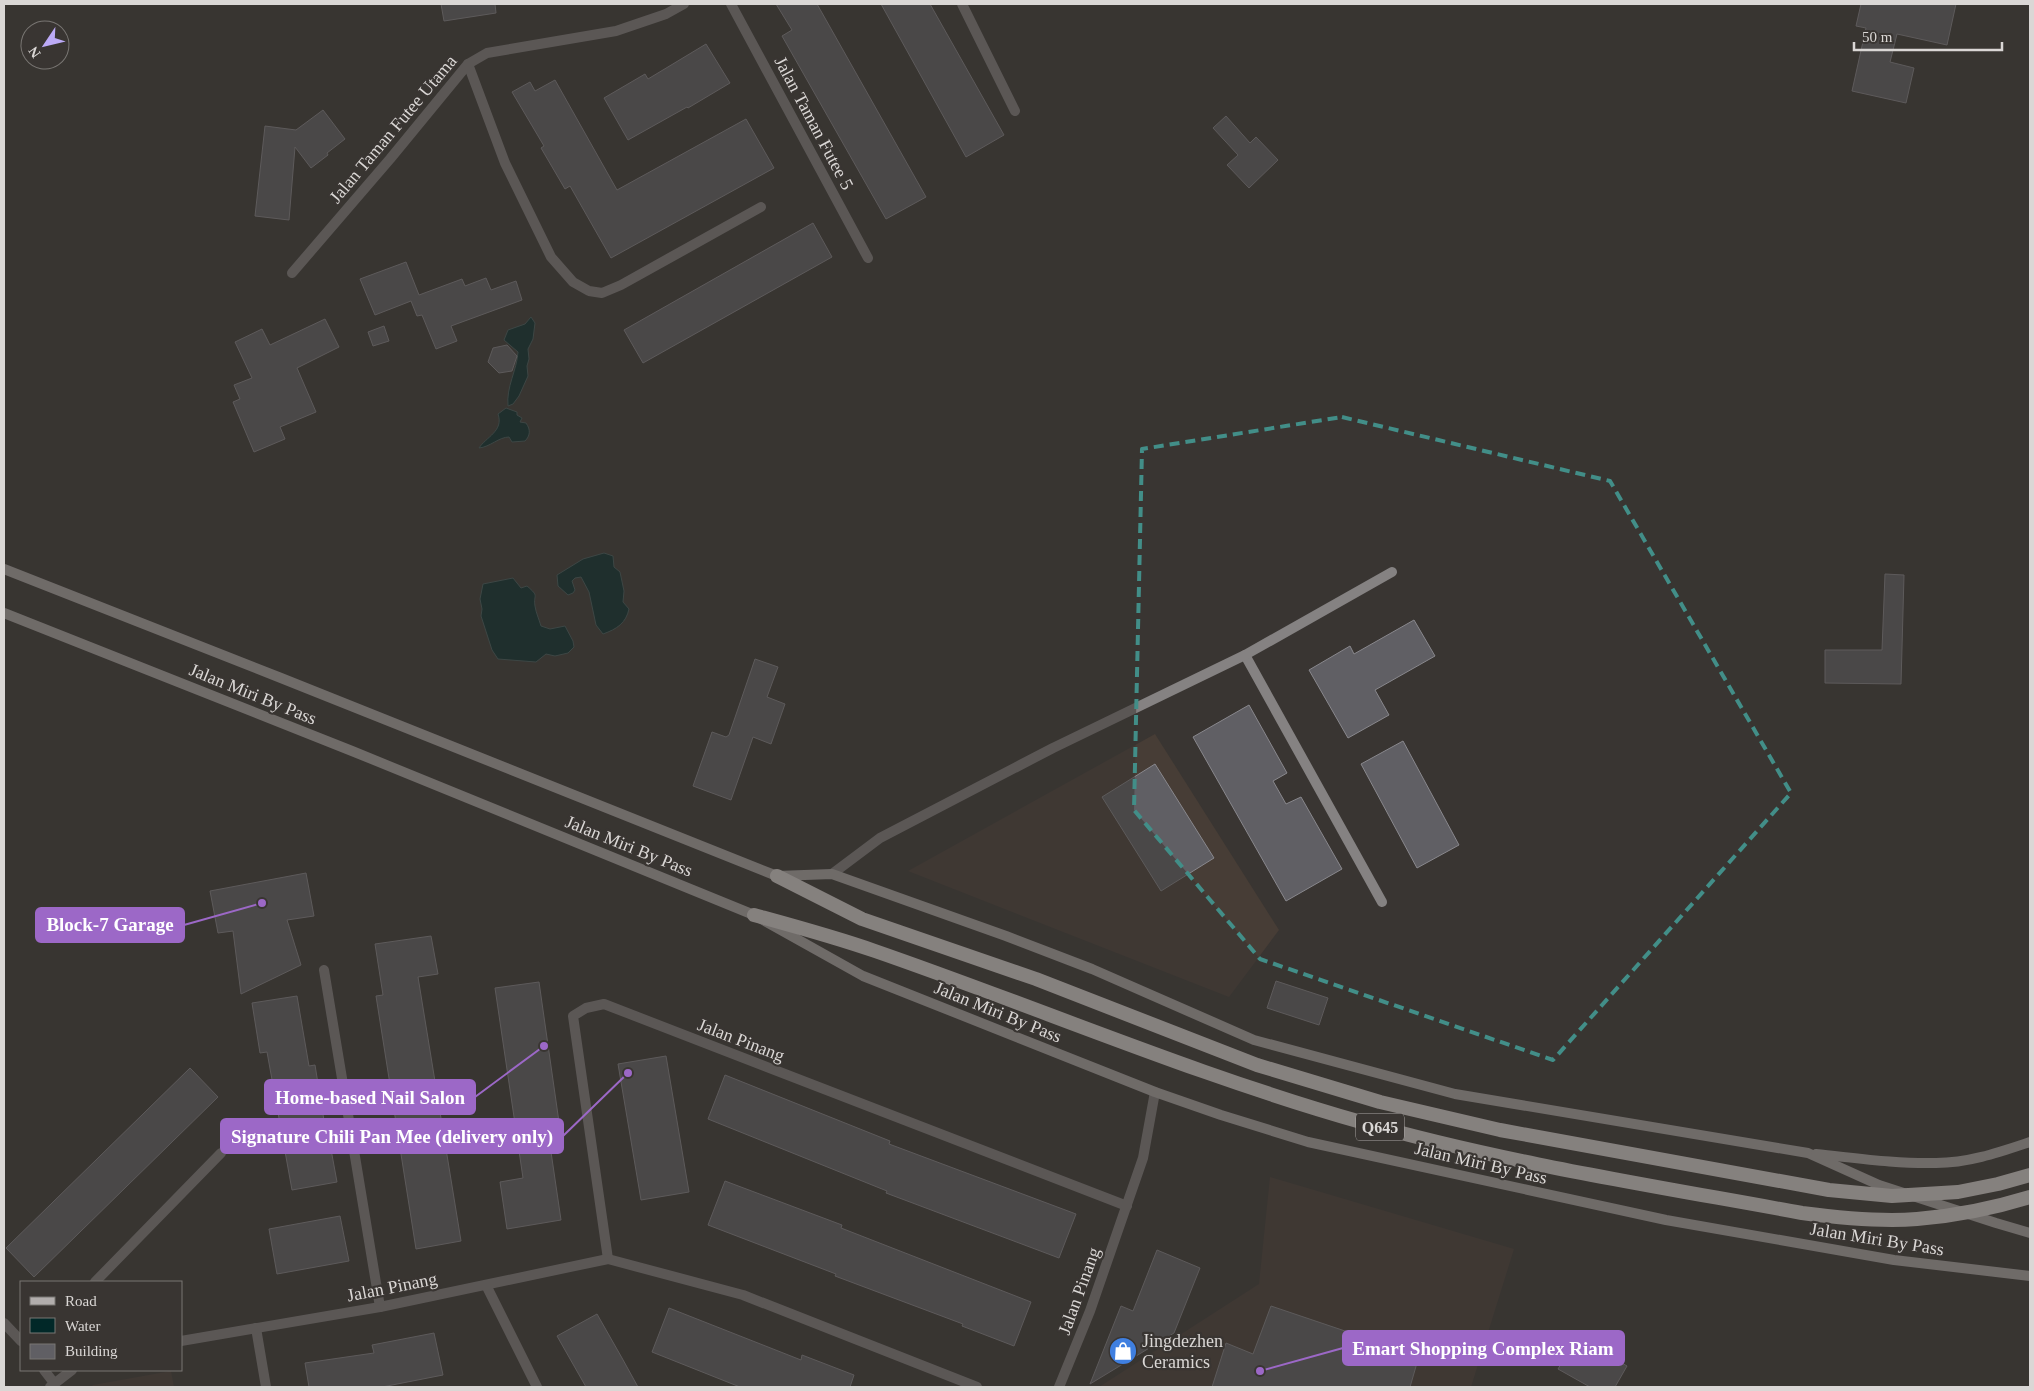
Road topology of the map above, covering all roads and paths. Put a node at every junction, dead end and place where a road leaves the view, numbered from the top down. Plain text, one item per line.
1 (684, 4) edge
2 (731, 4) edge
3 (962, 4) edge
4 (468, 64) junction
5 (1015, 111) dead end
6 (761, 207) dead end
7 (868, 258) dead end
8 (292, 273) dead end
9 (4, 569) edge
10 (1392, 572) dead end
11 (4, 613) edge
12 (1245, 655) junction
13 (832, 874) junction
14 (777, 876) junction
15 (1382, 902) dead end
16 (754, 915) junction
17 (324, 970) dead end
18 (1155, 1092) junction
19 (2030, 1142) edge
20 (222, 1153) dead end
21 (1808, 1153) junction
22 (2030, 1175) edge
23 (2030, 1197) edge
24 (1127, 1206) junction
25 (2030, 1233) edge
26 (608, 1259) junction
27 (2030, 1276) edge
28 (96, 1281) edge
29 (486, 1285) junction
30 (380, 1307) junction
31 (4, 1323) edge
32 (256, 1328) junction
33 (20, 1340) edge
34 (182, 1342) edge
35 (45, 1371) edge
36 (71, 1371) edge
37 (52, 1385) edge
38 (266, 1387) edge
39 (537, 1387) edge
40 (977, 1387) edge
41 (1059, 1387) edge

1 - 4 street, Jalan Taman Futee Utama
2 - 7 street, Jalan Taman Futee 5
3 - 5 street
4 - 6 street
4 - 8 street, Jalan Taman Futee Utama
9 - 14 main road, Jalan Miri By Pass / Q645
10 - 12 street
11 - 16 main road, Jalan Miri By Pass / Q645
12 - 13 street
12 - 15 street
13 - 14 main road, Jalan Miri By Pass / Q645
13 - 21 main road, Jalan Miri By Pass / Q645
14 - 22 highway, Q645, bridge
16 - 18 main road, Jalan Miri By Pass / Q645
16 - 23 highway, Q645, bridge
17 - 30 street
18 - 24 street, Jalan Pinang
18 - 27 main road, Jalan Miri By Pass / Q645
19 - 21 main road
20 - 28 street
21 - 25 main road, Jalan Miri By Pass / Q645
24 - 26 street, Jalan Pinang
24 - 41 street, Jalan Pinang
26 - 29 street, Jalan Pinang
26 - 40 street, Jalan Pinang
29 - 30 street, Jalan Pinang
29 - 39 street
30 - 32 street, Jalan Pinang
31 - 33 street
32 - 34 street, Jalan Pinang
32 - 38 street
35 - 37 street
36 - 37 street

